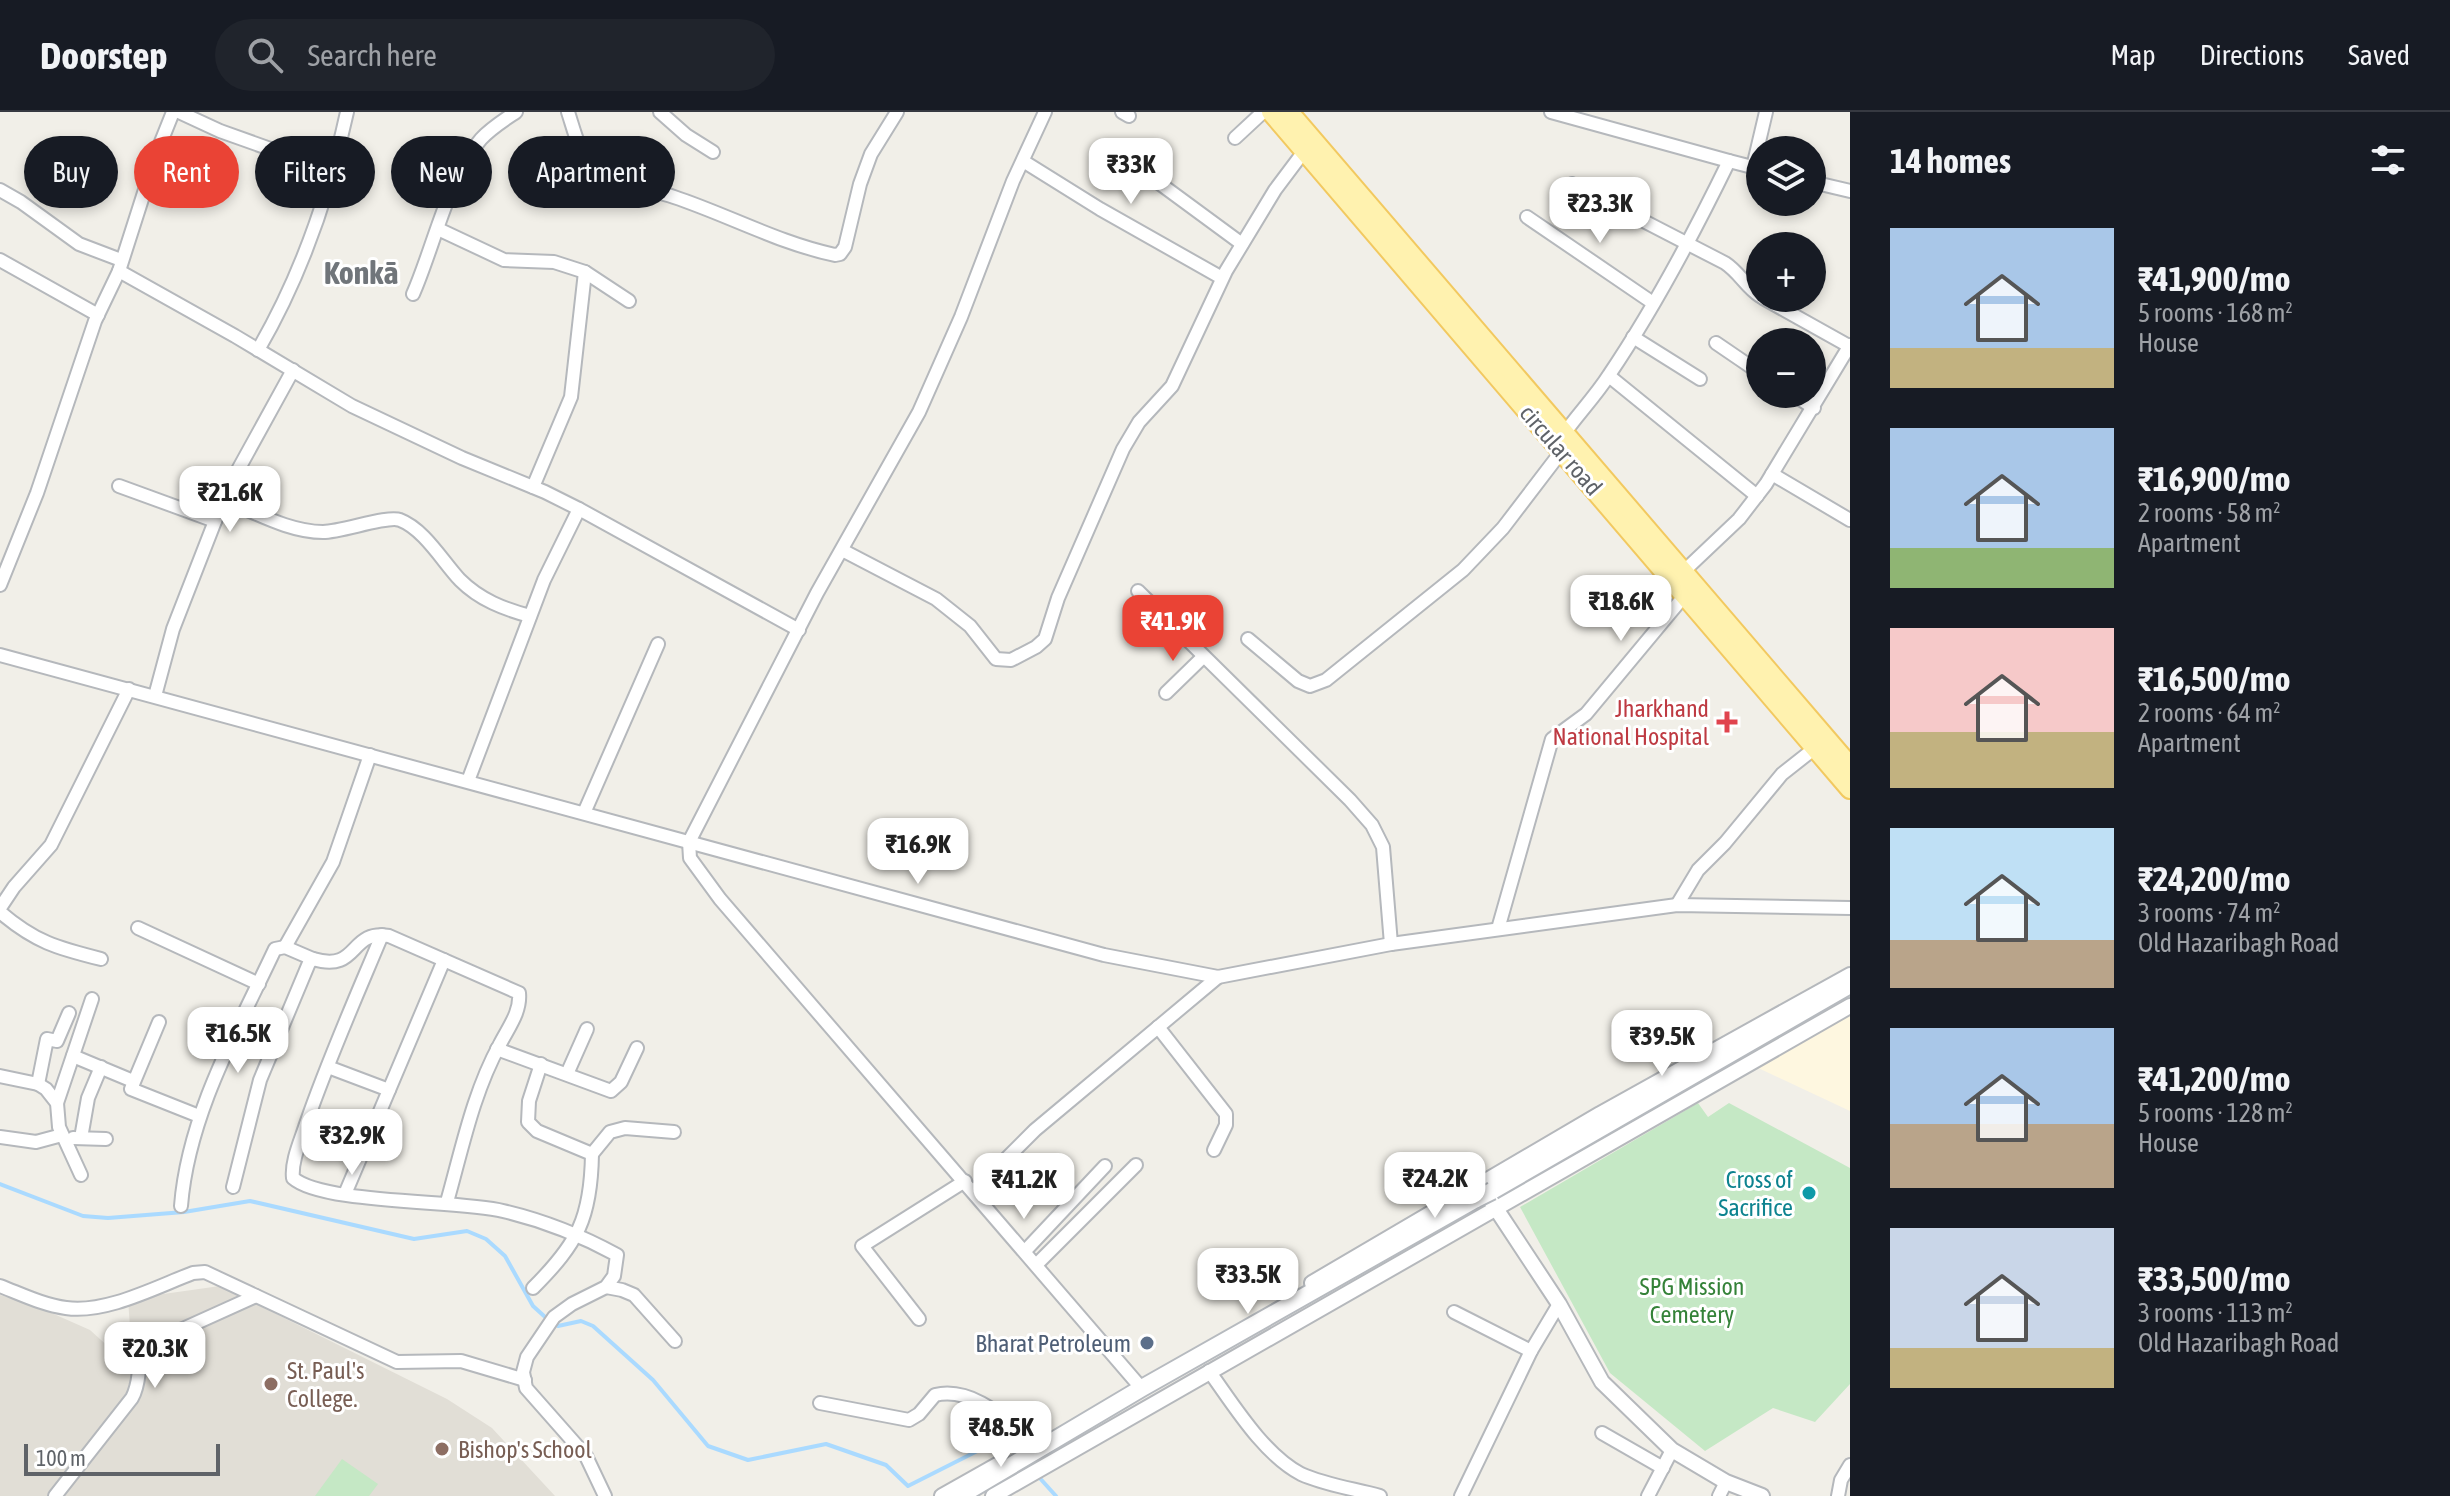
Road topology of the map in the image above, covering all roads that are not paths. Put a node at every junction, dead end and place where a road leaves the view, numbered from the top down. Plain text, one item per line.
1 (173, 112) edge
2 (179, 112) edge
3 (347, 112) edge
4 (516, 112) edge
5 (568, 112) edge
6 (660, 112) edge
7 (897, 112) edge
8 (1045, 112) edge
9 (1263, 112) edge
10 (1271, 112) edge
11 (1289, 112) edge
12 (1551, 112) edge
13 (1766, 112) edge
14 (1576, 116) edge
15 (341, 136) edge
16 (1762, 136) edge
17 (1235, 138) dead end
18 (255, 144) edge
19 (1305, 150) junction
20 (713, 152) dead end
21 (1023, 161) junction
22 (1729, 161) junction
23 (1746, 165) edge
24 (1140, 169) dead end
25 (1572, 184) dead end
26 (1826, 185) edge
27 (0, 190) edge
28 (1850, 191) edge
29 (320, 208) edge
30 (1527, 217) dead end
31 (438, 229) junction
32 (1689, 243) junction
33 (1242, 244) junction
34 (0, 260) edge
35 (120, 266) junction
36 (585, 272) junction
37 (1222, 278) junction
38 (1746, 284) edge
39 (413, 294) dead end
40 (629, 301) dead end
41 (1653, 303) junction
42 (1787, 312) edge
43 (98, 315) junction
44 (1633, 337) junction
45 (1716, 343) dead end
46 (1849, 349) edge
47 (258, 350) junction
48 (1746, 363) edge
49 (293, 370) junction
50 (1609, 376) junction
51 (1700, 379) dead end
52 (1826, 388) edge
53 (1814, 408) edge
54 (1561, 444) junction
55 (1772, 474) junction
56 (119, 486) dead end
57 (533, 487) junction
58 (1757, 496) junction
59 (224, 500) junction
60 (579, 509) junction
61 (1850, 520) edge
62 (215, 521) junction
63 (0, 549) edge
64 (842, 550) junction
65 (14, 553) junction
66 (1683, 572) junction
67 (1, 582) edge
68 (1138, 591) dead end
69 (1685, 595) junction
70 (530, 616) junction
71 (799, 630) junction
72 (1248, 639) dead end
73 (658, 644) dead end
74 (0, 655) edge
75 (1203, 657) junction
76 (129, 689) junction
77 (1166, 693) dead end
78 (155, 696) junction
79 (1815, 748) junction
80 (370, 755) junction
81 (1850, 766) edge
82 (468, 781) junction
83 (1850, 789) edge
84 (584, 813) junction
85 (689, 842) junction
86 (1677, 905) junction
87 (1850, 908) edge
88 (0, 910) edge
89 (138, 928) dead end
90 (1498, 929) junction
91 (382, 935) junction
92 (1391, 944) junction
93 (285, 947) junction
94 (101, 959) dead end
95 (313, 959) junction
96 (444, 960) junction
97 (1850, 975) edge
98 (1218, 977) junction
99 (259, 984) junction
100 (1850, 985) edge
101 (1850, 996) edge
102 (92, 999) dead end
103 (1850, 1006) edge
104 (69, 1013) dead end
105 (159, 1022) dead end
106 (1158, 1027) junction
107 (587, 1029) dead end
108 (637, 1048) dead end
109 (497, 1049) junction
110 (73, 1056) junction
111 (541, 1064) junction
112 (101, 1067) junction
113 (328, 1067) junction
114 (567, 1074) junction
115 (0, 1076) edge
116 (133, 1081) junction
117 (38, 1084) junction
118 (389, 1090) junction
119 (57, 1103) junction
120 (199, 1116) junction
121 (674, 1132) dead end
122 (0, 1137) edge
123 (63, 1137) junction
124 (81, 1138) junction
125 (106, 1139) dead end
126 (1214, 1150) dead end
127 (592, 1154) junction
128 (1136, 1165) dead end
129 (1105, 1166) dead end
130 (81, 1175) dead end
131 (965, 1181) junction
132 (233, 1187) dead end
133 (974, 1191) junction
134 (345, 1194) junction
135 (1486, 1198) junction
136 (447, 1202) junction
137 (181, 1206) dead end
138 (576, 1236) junction
139 (1025, 1251) junction
140 (1037, 1264) junction
141 (0, 1286) edge
142 (606, 1287) junction
143 (533, 1288) dead end
144 (256, 1296) junction
145 (1559, 1304) junction
146 (1454, 1312) dead end
147 (919, 1319) dead end
148 (675, 1341) dead end
149 (1531, 1351) junction
150 (1209, 1371) junction
151 (525, 1380) junction
152 (1137, 1383) junction
153 (820, 1403) dead end
154 (1602, 1433) dead end
155 (1672, 1450) junction
156 (1029, 1459) junction
157 (1850, 1465) edge
158 (1663, 1468) junction
159 (1723, 1489) edge
160 (55, 1496) edge
161 (605, 1496) edge
162 (942, 1496) edge
163 (960, 1496) edge
164 (976, 1496) edge
165 (993, 1496) edge
166 (1380, 1496) edge
167 (1461, 1496) edge
168 (1648, 1496) edge
169 (1762, 1496) edge
170 (1838, 1496) edge

1 - 35 street
2 - 18 street
3 - 15 street
4 - 31 street
5 - 7 street
6 - 20 street
8 - 21 street
9 - 17 street
10 - 19 main road, circular road
11 - 54 main road, circular road
12 - 14 street
13 - 16 street
14 - 22 street
19 - 33 street
19 - 54 main road, circular road
21 - 37 street
21 - 64 street
22 - 23 street
22 - 32 street
24 - 33 street
25 - 32 street
26 - 28 street
27 - 35 street
29 - 47 street
30 - 41 street
31 - 36 street
31 - 39 street
32 - 38 street
32 - 41 street
33 - 37 street
34 - 43 street
35 - 43 street
35 - 47 street
36 - 40 street
36 - 57 street
37 - 64 street
41 - 44 street
42 - 46 street
43 - 65 street
44 - 50 street
44 - 51 street
45 - 48 street
46 - 52 street
47 - 49 street
49 - 57 street
49 - 59 street
50 - 54 street
50 - 58 street
53 - 55 street
54 - 66 main road, circular road
54 - 69 main road, circular road
54 - 72 street
55 - 58 street
55 - 61 street
56 - 62 street
57 - 60 street
58 - 66 street
59 - 62 street
59 - 70 street
60 - 70 street
60 - 71 street
62 - 78 street
63 - 65 street
64 - 71 street
65 - 67 street
66 - 81 main road, circular road
68 - 75 street
69 - 79 main road, circular road
69 - 90 street
70 - 82 street
71 - 85 street
73 - 84 street
74 - 76 street
75 - 77 street
75 - 92 street
76 - 78 street
76 - 88 street
78 - 80 street
79 - 83 main road, circular road
79 - 86 street
80 - 82 street
80 - 93 street
82 - 84 street
84 - 85 street
85 - 98 street
85 - 131 street
86 - 87 street
86 - 90 street
88 - 94 street
89 - 99 street
90 - 92 street
91 - 95 street
91 - 96 street
91 - 113 street
92 - 98 street
93 - 95 street
93 - 99 street
95 - 132 street
96 - 109 street
96 - 118 street
97 - 135 street
98 - 106 street
99 - 120 street
100 - 135 main road
101 - 135 main road
102 - 110 street
103 - 135 street
104 - 117 street
105 - 116 street
106 - 126 street
106 - 133 street
107 - 114 street
108 - 114 street
109 - 111 street
109 - 136 street
110 - 112 street
110 - 119 street
111 - 114 street
111 - 127 street
112 - 116 street
112 - 124 street
113 - 118 street
113 - 134 street
115 - 117 street
116 - 120 street
117 - 119 street
118 - 134 street
119 - 123 street
120 - 137 street
121 - 127 street
122 - 123 street
123 - 124 street
123 - 130 street
124 - 125 street
127 - 138 street
128 - 140 street
129 - 139 street
131 - 133 street
131 - 147 street
133 - 139 street
134 - 136 street
135 - 145 street
135 - 150 street
135 - 152 street
135 - 156 main road
136 - 138 street
138 - 142 street
138 - 143 street
139 - 140 street
140 - 152 street
141 - 144 street
142 - 148 street
142 - 151 street
144 - 151 street
144 - 160 street
145 - 149 street
145 - 155 street
146 - 149 street
149 - 167 street
150 - 156 street
150 - 166 street
151 - 161 street
152 - 156 street
153 - 156 street
154 - 158 street
155 - 158 street
155 - 159 street
156 - 162 street
156 - 163 main road
156 - 164 main road
156 - 165 street
157 - 170 street
158 - 168 street
159 - 169 street

